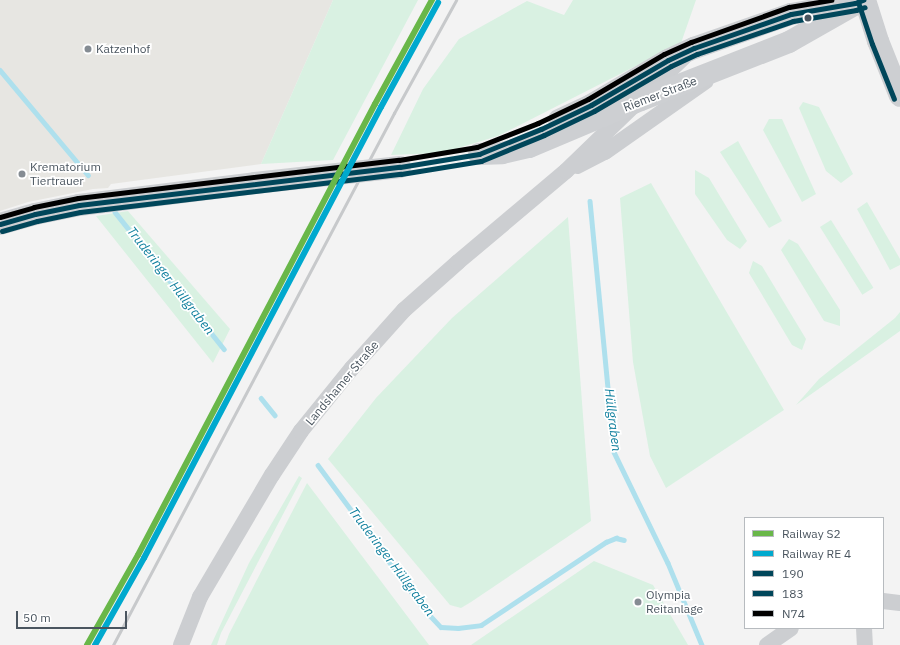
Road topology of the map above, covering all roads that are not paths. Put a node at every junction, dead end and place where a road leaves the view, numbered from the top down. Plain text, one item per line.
1 (807, 0) edge
2 (861, 1) edge
3 (791, 14) junction
4 (694, 48) junction
5 (720, 70) junction
6 (900, 96) edge
7 (641, 100) junction
8 (400, 167) dead end
9 (566, 171) junction
10 (0, 224) edge
11 (884, 601) edge
12 (900, 603) edge
13 (790, 629) edge
14 (864, 629) edge
15 (181, 645) edge
16 (767, 645) edge
17 (865, 645) edge

1 - 3 street
2 - 3 street, Riemer Straße
2 - 5 street, Riemer Straße
2 - 6 street
3 - 4 street, Riemer Straße
4 - 7 street, Landshamer Straße
4 - 7 street, Riemer Straße
5 - 7 street, Riemer Straße
5 - 9 street, Landshamer Straße
7 - 9 street, Landshamer Straße
8 - 10 street, bridge
9 - 15 street, Landshamer Straße
11 - 12 street
13 - 16 street
14 - 17 street

